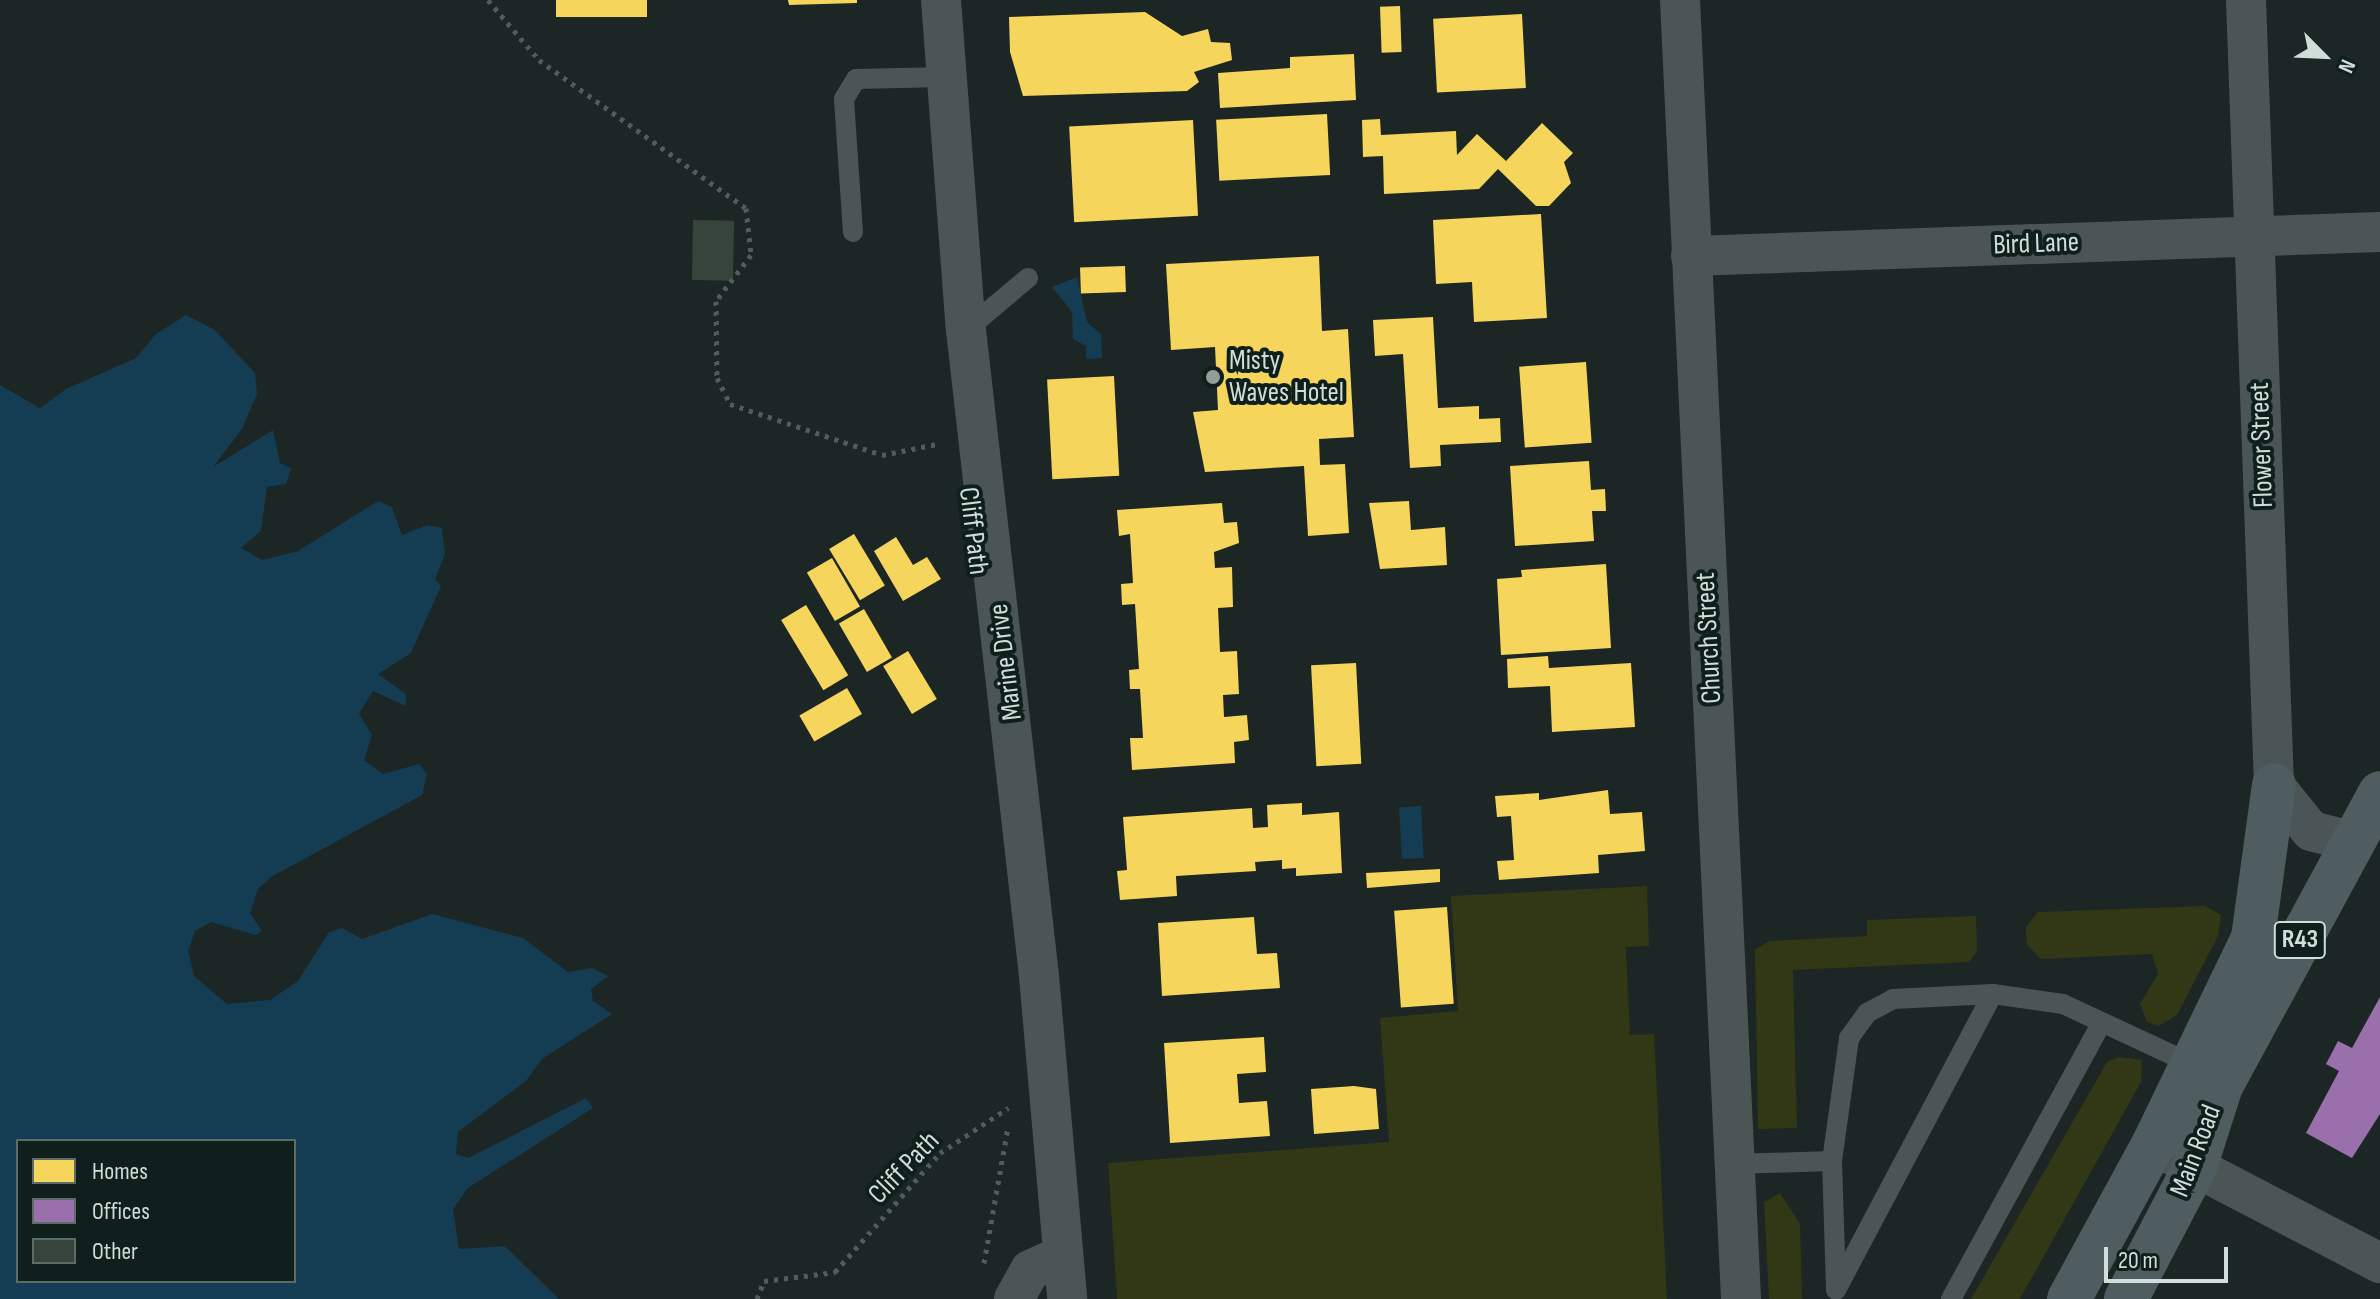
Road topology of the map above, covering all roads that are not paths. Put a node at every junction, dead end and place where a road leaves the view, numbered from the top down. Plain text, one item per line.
1 (941, 0) edge
2 (1680, 0) edge
3 (2246, 0) edge
4 (945, 77) junction
5 (853, 232) dead end
6 (2380, 232) edge
7 (2254, 236) junction
8 (1691, 256) junction
9 (1028, 278) dead end
10 (966, 330) junction
11 (2274, 785) junction
12 (2380, 793) edge
13 (2354, 842) junction
14 (1993, 994) junction
15 (2102, 1022) junction
16 (2208, 1076) junction
17 (2153, 1145) junction
18 (1832, 1161) junction
19 (1732, 1164) junction
20 (2195, 1167) junction
21 (1063, 1255) junction
22 (2380, 1263) edge
23 (1736, 1291) edge
24 (1836, 1295) edge
25 (1014, 1299) edge
26 (1067, 1299) edge
27 (1951, 1299) edge
28 (2069, 1299) edge
29 (2126, 1299) edge

1 - 4 street, Marine Drive
2 - 8 street, Church Street
3 - 7 street, Flower Street
4 - 5 lane
4 - 10 street, Marine Drive
6 - 7 street, Bird Lane
7 - 8 street, Bird Lane
7 - 11 street, Flower Street
8 - 19 street, Church Street
9 - 10 lane
10 - 21 street, Marine Drive
11 - 13 street
11 - 16 main road
12 - 13 main road, Main Road / R43
13 - 16 main road, Main Road / R43
14 - 15 lane
14 - 18 lane
14 - 24 lane
15 - 16 lane
15 - 27 lane
16 - 17 main road, Main Road
16 - 20 main road, Main Road / R43
17 - 20 street
17 - 28 main road, Main Road
18 - 19 lane
18 - 24 lane
19 - 23 street, Church Street
20 - 22 street
20 - 29 main road, Main Road / R43
21 - 25 street
21 - 26 street, Marine Drive

